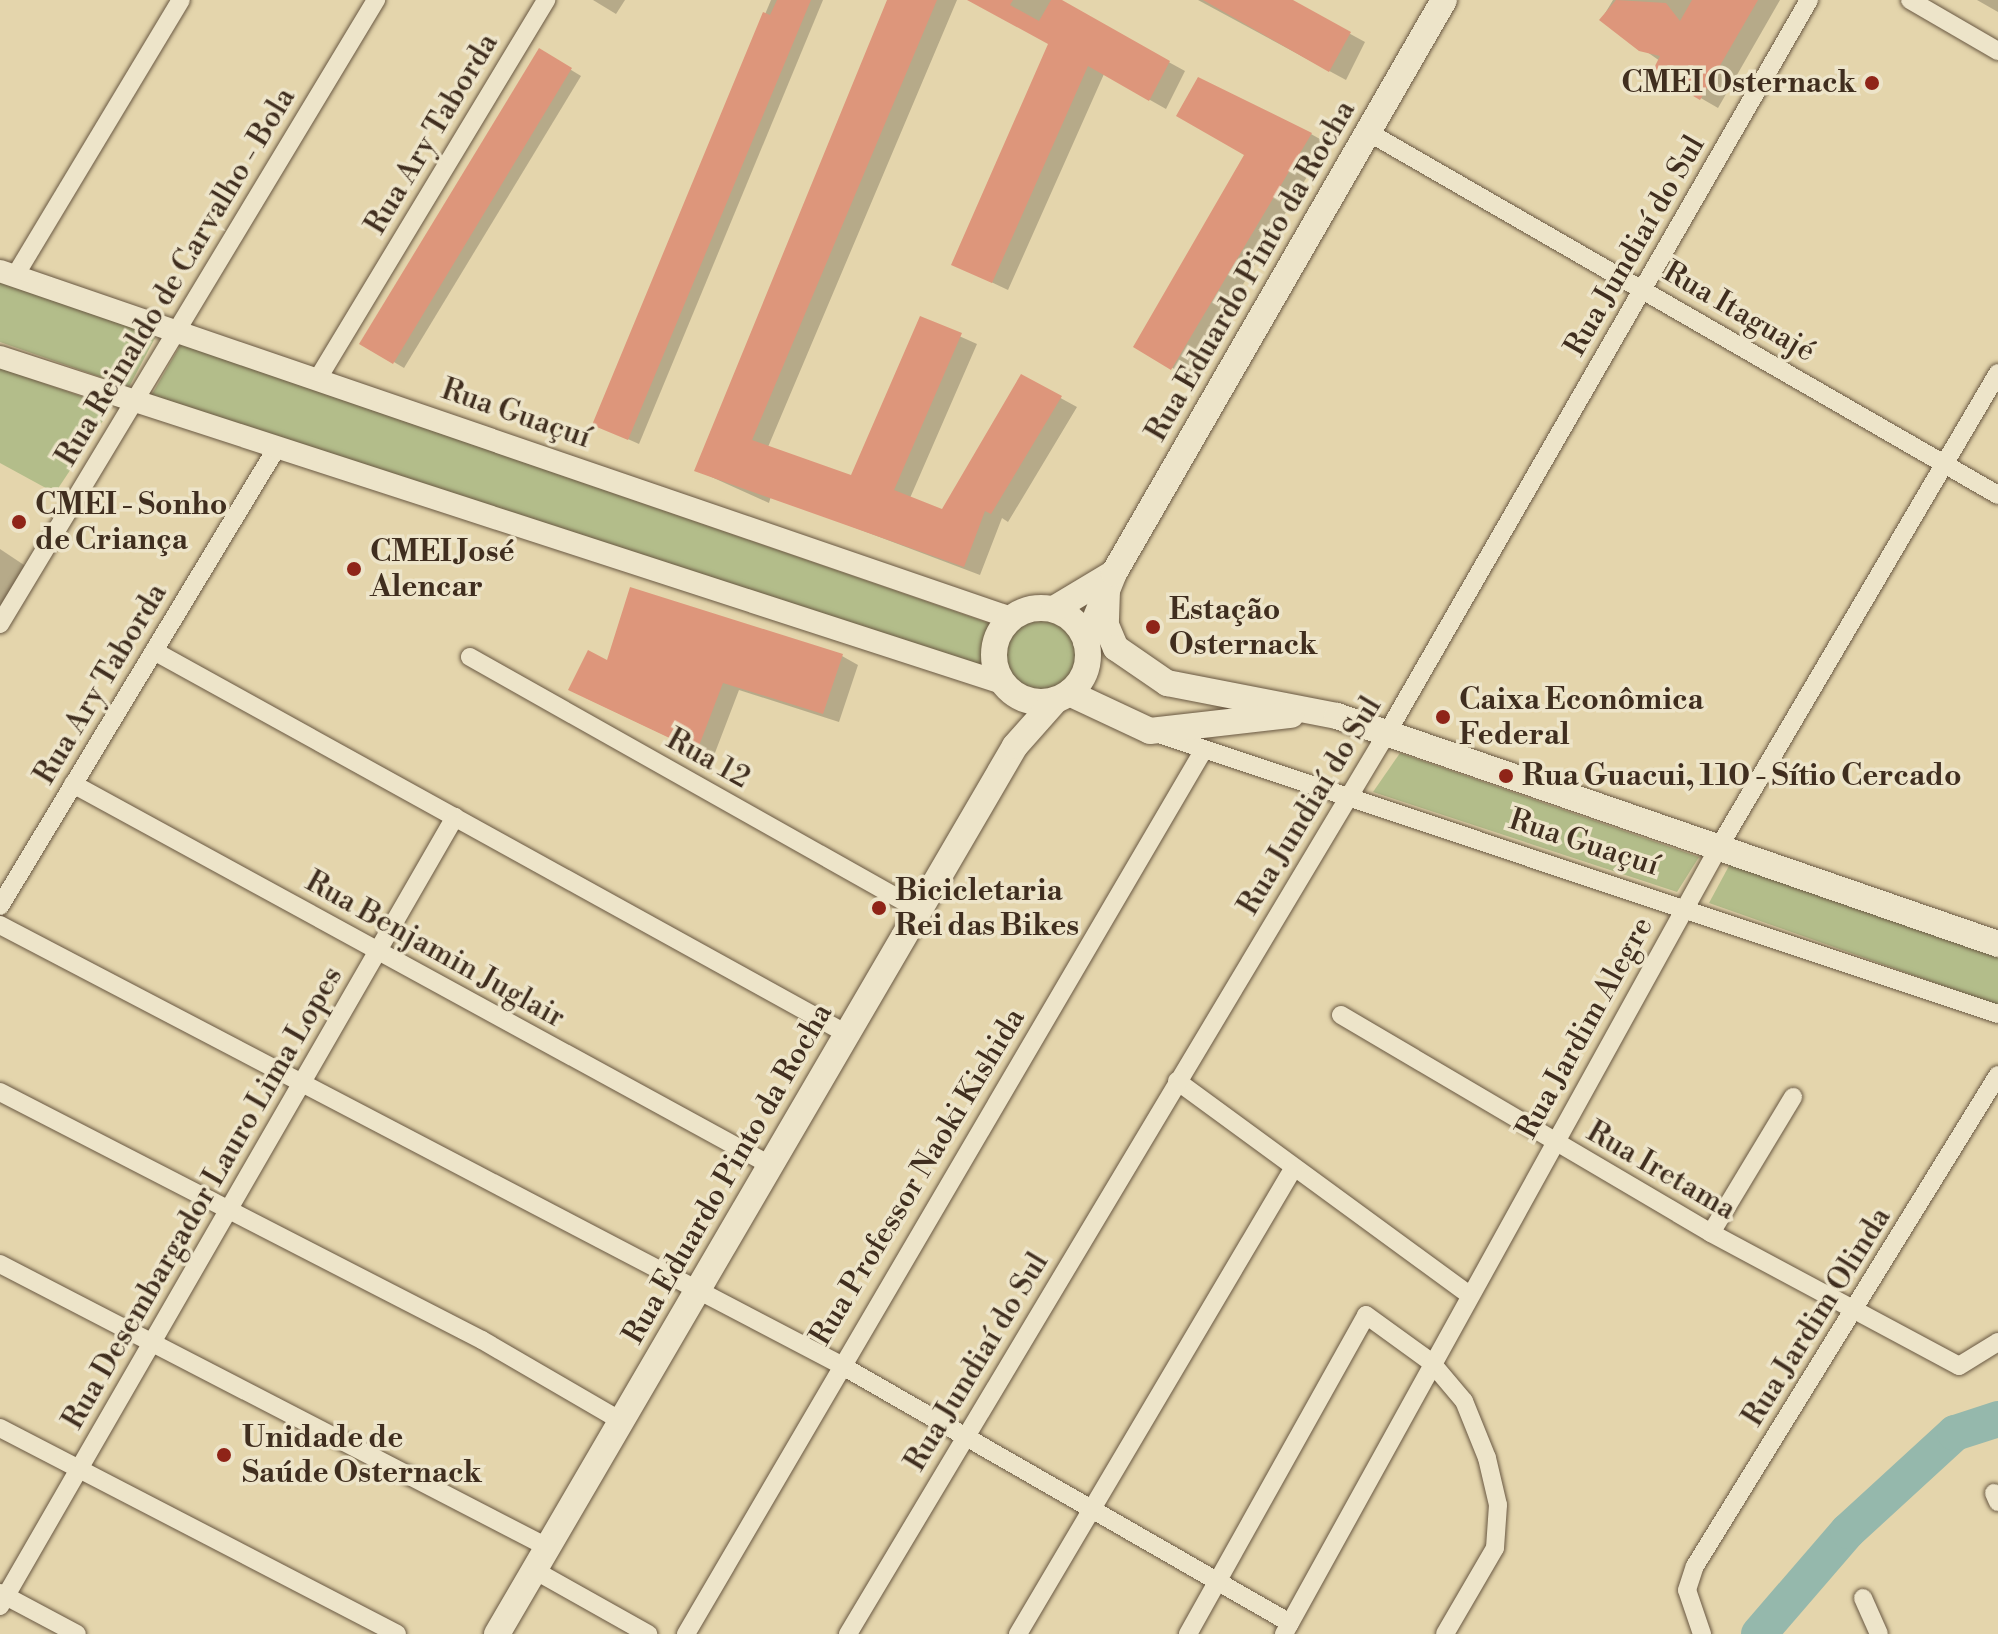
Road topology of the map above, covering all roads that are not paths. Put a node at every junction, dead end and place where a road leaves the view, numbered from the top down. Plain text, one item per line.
1 (181, 0) edge
2 (376, 0) edge
3 (546, 0) edge
4 (1444, 0) edge
5 (1809, 0) edge
6 (1910, 0) edge
7 (1998, 51) edge
8 (1368, 132) junction
9 (7, 274) edge
10 (1642, 287) junction
11 (176, 332) junction
12 (0, 357) edge
13 (1998, 373) edge
14 (317, 380) junction
15 (134, 402) junction
16 (276, 449) junction
17 (1944, 465) junction
18 (1998, 495) edge
19 (1110, 582) junction
20 (1054, 609) junction
21 (1011, 618) junction
22 (0, 624) edge
23 (1087, 649) junction
24 (154, 651) junction
25 (470, 657) dead end
26 (1123, 657) junction
27 (1006, 687) junction
28 (1200, 693) junction
29 (1062, 696) junction
30 (1323, 711) junction
31 (1150, 731) junction
32 (1387, 733) junction
33 (1015, 746) junction
34 (1203, 751) junction
35 (73, 784) junction
36 (1346, 799) junction
37 (455, 817) junction
38 (1719, 847) junction
39 (0, 906) edge
40 (919, 910) junction
41 (1684, 910) junction
42 (0, 925) edge
43 (1998, 944) edge
44 (378, 950) junction
45 (1998, 1014) edge
46 (1341, 1015) dead end
47 (847, 1034) junction
48 (1998, 1075) edge
49 (1177, 1081) junction
50 (301, 1084) junction
51 (0, 1092) edge
52 (1793, 1097) dead end
53 (1554, 1141) junction
54 (770, 1165) junction
55 (1293, 1169) junction
56 (228, 1210) junction
57 (1711, 1233) junction
58 (0, 1264) edge
59 (697, 1291) junction
60 (1469, 1295) junction
61 (1855, 1311) junction
62 (1998, 1342) edge
63 (152, 1343) junction
64 (1431, 1362) junction
65 (839, 1364) junction
66 (621, 1421) junction
67 (0, 1428) edge
68 (966, 1436) junction
69 (79, 1469) junction
70 (1093, 1508) junction
71 (547, 1547) junction
72 (534, 1570) junction
73 (1219, 1580) junction
74 (1863, 1598) dead end
75 (2, 1599) edge
76 (1287, 1628) edge
77 (77, 1634) edge
78 (397, 1634) edge
79 (497, 1634) edge
80 (648, 1634) edge
81 (686, 1634) edge
82 (848, 1634) edge
83 (1018, 1634) edge
84 (1188, 1634) edge
85 (1445, 1634) edge
86 (1702, 1634) edge
87 (1879, 1634) edge

1 - 9 street
2 - 11 street, Rua Reinaldo de Carvalho - Bola
3 - 14 street, Rua Ary Taborda
4 - 8 main road, Rua Eduardo Pinto da Rocha
5 - 10 street, Rua Jundiaí do Sul
6 - 7 street
8 - 10 street, Rua Itaguajé
8 - 19 main road, Rua Eduardo Pinto da Rocha
9 - 11 street, Rua Guaçuí
10 - 17 street, Rua Itaguajé
10 - 32 street, Rua Jundiaí do Sul
11 - 14 street, Rua Guaçuí
11 - 15 street, Rua Reinaldo de Carvalho - Bola
12 - 15 street
13 - 17 street, Rua Jardim Alegre
14 - 21 street, Rua Guaçuí
15 - 16 street
15 - 22 street, Rua Reinaldo de Carvalho - Bola
16 - 24 street, Rua Ary Taborda
16 - 27 street
17 - 18 street, Rua Itaguajé
17 - 38 street, Rua Jardim Alegre
19 - 20 main road, Rua Eduardo Pinto da Rocha
19 - 23 main road, Rua Eduardo Pinto da Rocha
19 - 26 main road
20 - 21 main road
20 - 23 main road
21 - 27 main road
23 - 26 main road, Rua Guaçuí
23 - 29 main road
24 - 35 street, Rua Ary Taborda
24 - 37 street
25 - 40 street, Rua 12
26 - 28 main road, Rua Guaçuí
27 - 29 main road
27 - 33 main road
28 - 30 main road, Rua Guaçuí
28 - 31 main road
29 - 31 main road, Rua Guaçuí
29 - 33 main road, Rua Eduardo Pinto da Rocha
30 - 31 main road, Rua Guaçuí
30 - 32 main road, Rua Guaçuí
31 - 34 street, Rua Guaçuí
32 - 36 street, Rua Jundiaí do Sul
32 - 38 main road, Rua Guaçuí
33 - 40 main road, Rua Eduardo Pinto da Rocha
34 - 36 street, Rua Guaçuí
34 - 65 street, Rua Professor Naoki Kishida
35 - 39 street, Rua Ary Taborda
35 - 44 street, Rua Benjamin Juglair
36 - 41 street, Rua Guaçuí
36 - 49 street, Rua Jundiaí do Sul
37 - 44 street, Rua Desembargador Lauro Lima Lopes
37 - 47 street
38 - 41 street, Rua Jardim Alegre
38 - 43 main road, Rua Guaçuí
40 - 47 main road, Rua Eduardo Pinto da Rocha
41 - 45 street, Rua Guaçuí
41 - 53 street, Rua Jardim Alegre
42 - 50 street
44 - 50 street, Rua Desembargador Lauro Lima Lopes
44 - 54 street, Rua Benjamin Juglair
46 - 53 street, Rua Iretama
47 - 54 main road, Rua Eduardo Pinto da Rocha
48 - 61 street, Rua Jardim Olinda
49 - 55 street
49 - 68 street, Rua Jundiaí do Sul
50 - 56 street, Rua Desembargador Lauro Lima Lopes
50 - 59 street
51 - 56 street
52 - 57 street
53 - 57 street, Rua Iretama
53 - 60 street, Rua Jardim Alegre
54 - 59 main road, Rua Eduardo Pinto da Rocha
55 - 60 street
55 - 70 street
56 - 63 street, Rua Desembargador Lauro Lima Lopes
56 - 66 street
57 - 61 street, Rua Iretama
58 - 63 street
59 - 65 street
59 - 66 main road, Rua Eduardo Pinto da Rocha
60 - 64 street, Rua Jardim Alegre
61 - 62 street, Rua Iretama
61 - 86 street, Rua Jardim Olinda
63 - 69 street, Rua Desembargador Lauro Lima Lopes
63 - 71 street
64 - 73 street
64 - 76 street, Rua Jardim Alegre
64 - 85 street
65 - 68 street
65 - 81 street, Rua Professor Naoki Kishida
66 - 71 main road, Rua Eduardo Pinto da Rocha
67 - 69 street
68 - 70 street
68 - 82 street, Rua Jundiaí do Sul
69 - 75 street, Rua Desembargador Lauro Lima Lopes
69 - 78 street
70 - 73 street
70 - 83 street
71 - 72 main road, Rua Eduardo Pinto da Rocha
72 - 79 main road, Rua Eduardo Pinto da Rocha
72 - 80 street
73 - 76 street
73 - 84 street
74 - 87 street
75 - 77 street

